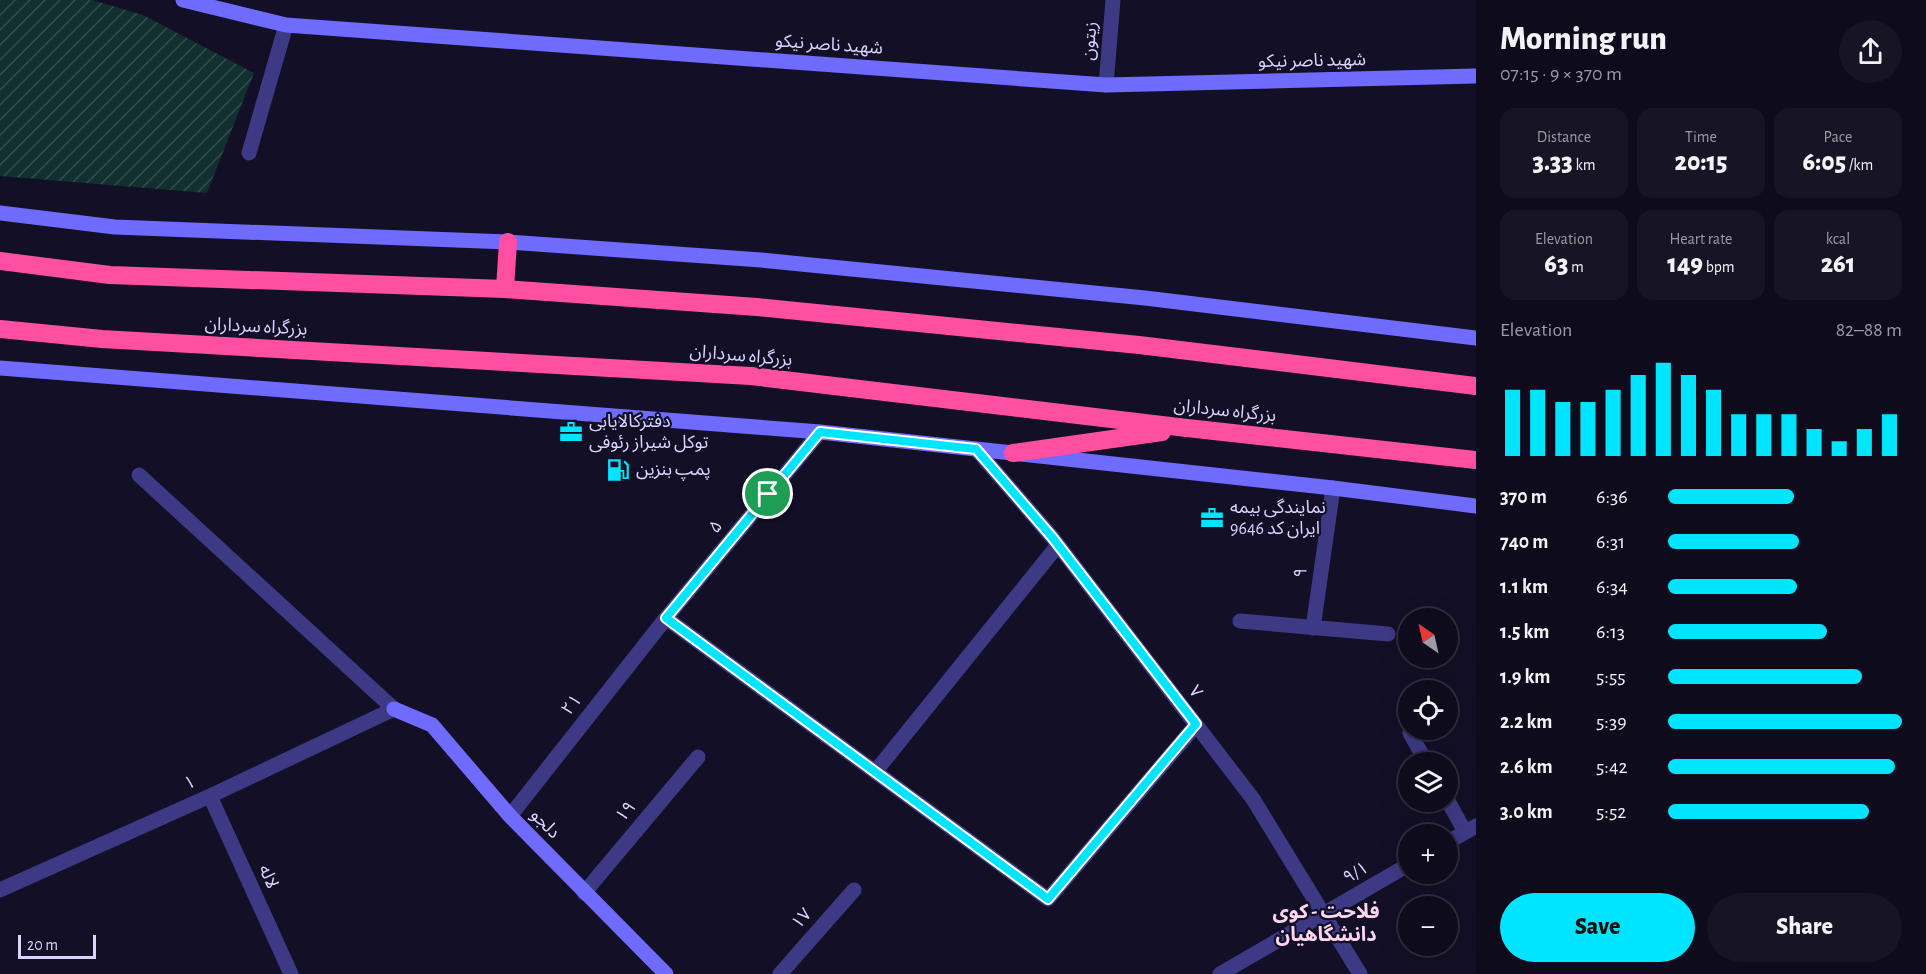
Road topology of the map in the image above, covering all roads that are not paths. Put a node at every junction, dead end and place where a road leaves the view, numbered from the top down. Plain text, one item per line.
1 (183, 0) edge
2 (1113, 0) edge
3 (286, 25) junction
4 (1476, 76) edge
5 (1106, 85) junction
6 (249, 153) dead end
7 (0, 213) edge
8 (508, 242) junction
9 (0, 261) edge
10 (506, 289) junction
11 (0, 329) edge
12 (1476, 338) edge
13 (0, 368) edge
14 (1476, 386) edge
15 (1187, 428) junction
16 (820, 432) junction
17 (976, 449) junction
18 (1013, 453) junction
19 (1476, 460) edge
20 (139, 475) dead end
21 (1333, 488) junction
22 (1476, 506) edge
23 (1058, 545) junction
24 (666, 618) junction
25 (1240, 621) dead end
26 (1313, 628) junction
27 (1388, 634) dead end
28 (394, 709) junction
29 (1196, 724) junction
30 (698, 757) dead end
31 (875, 772) junction
32 (210, 796) junction
33 (1457, 812) edge
34 (510, 816) junction
35 (1471, 829) edge
36 (1398, 871) edge
37 (0, 890) edge
38 (854, 890) dead end
39 (584, 893) junction
40 (1324, 915) junction
41 (291, 974) edge
42 (666, 974) edge
43 (780, 974) edge
44 (1220, 974) edge
45 (1360, 974) edge

1 - 3 main road, شهید ناصر نیکو
2 - 5 street, زیتون
3 - 5 main road, شهید ناصر نیکو
3 - 6 street
4 - 5 main road, شهید ناصر نیکو
7 - 8 main road
8 - 10 highway
8 - 12 main road
9 - 10 highway
10 - 14 highway
11 - 15 highway, بزرگراه سرداران
13 - 16 main road
15 - 18 highway
15 - 19 highway, بزرگراه سرداران
16 - 17 main road
16 - 24 street, ۵
17 - 18 main road
17 - 23 street, ۷
18 - 21 main road
20 - 28 street
21 - 22 main road
21 - 26 street, ۹
23 - 29 street, ۷
23 - 31 street
24 - 31 street
24 - 34 street, ۲۱
25 - 26 street
26 - 27 street
28 - 32 street, ۱
28 - 34 main road, دلجو
29 - 31 street
29 - 40 street, ۷
30 - 39 street, ۱۹
32 - 37 street, ۱
32 - 41 street, لاله
33 - 35 street
34 - 39 main road, دلجو
36 - 40 street, ۹/۱
38 - 43 street, ۱۷
39 - 42 main road, دلجو
40 - 44 street, ۹/۱
40 - 45 street, ۷

